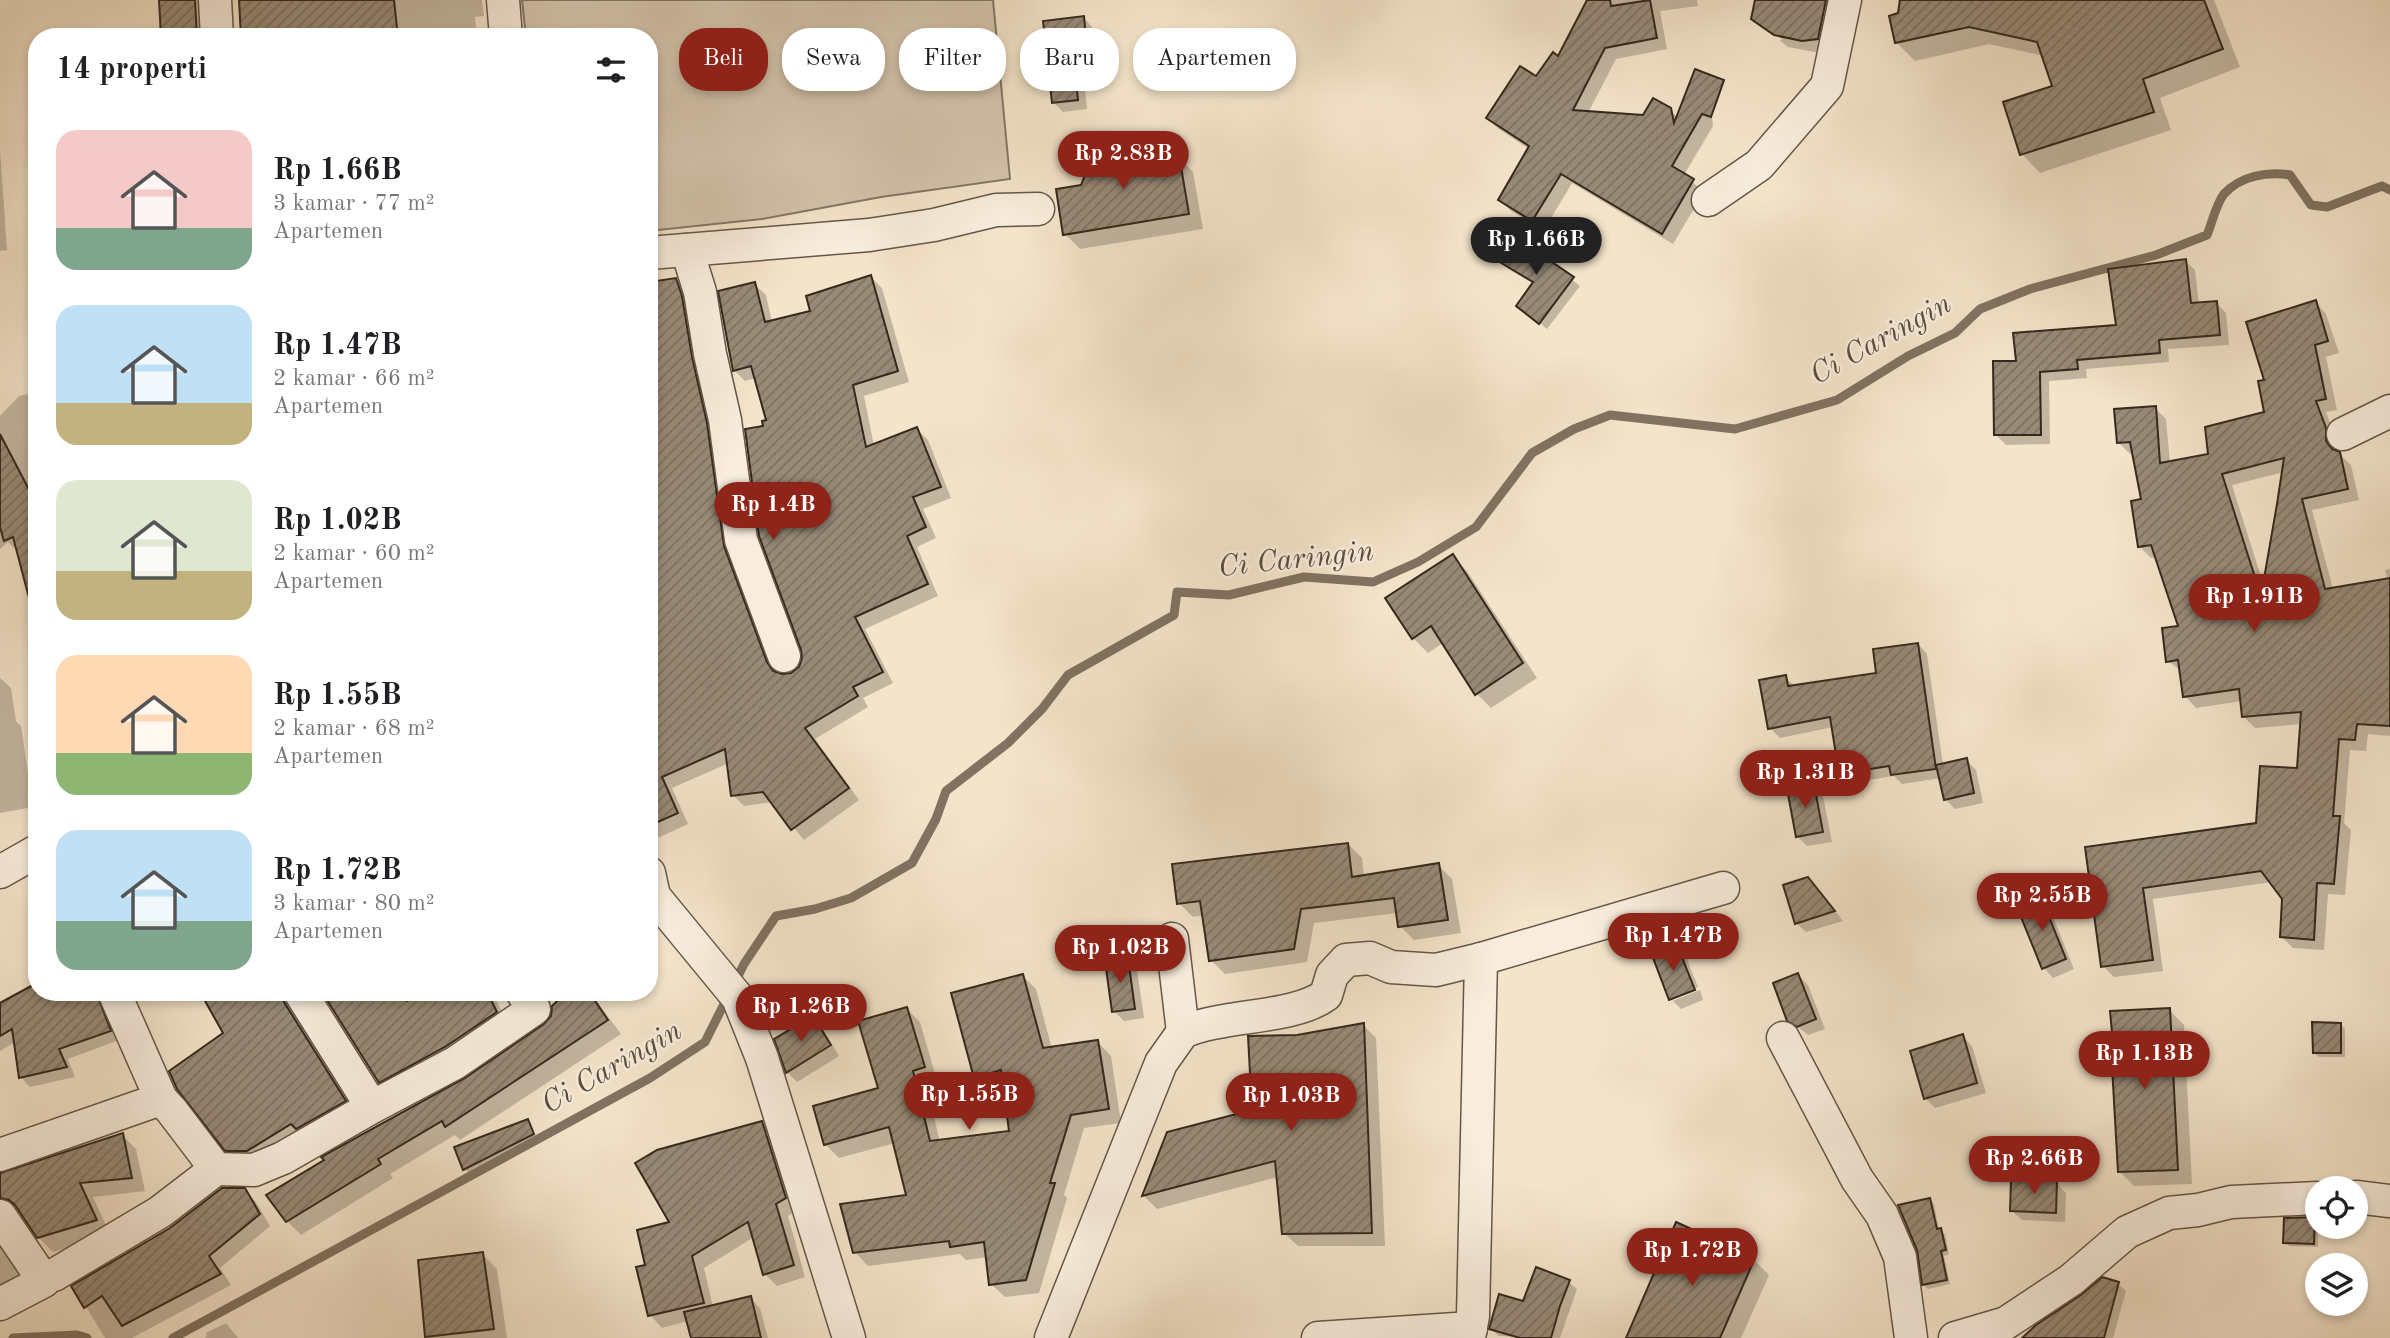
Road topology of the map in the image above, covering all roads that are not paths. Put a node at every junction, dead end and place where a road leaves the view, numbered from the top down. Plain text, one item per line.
1 (215, 0) edge
2 (503, 0) edge
3 (1844, 0) edge
4 (217, 28) edge
5 (505, 28) edge
6 (1708, 200) dead end
7 (1038, 209) dead end
8 (687, 250) junction
9 (658, 252) edge
10 (2390, 411) edge
11 (2343, 434) dead end
12 (784, 656) dead end
13 (28, 856) edge
14 (0, 872) edge
15 (1723, 888) dead end
16 (658, 901) edge
17 (1172, 939) dead end
18 (1481, 959) junction
19 (118, 1001) edge
20 (306, 1001) edge
21 (533, 1001) edge
22 (1183, 1032) junction
23 (1783, 1038) dead end
24 (160, 1099) junction
25 (372, 1107) junction
26 (0, 1155) edge
27 (216, 1169) junction
28 (2368, 1198) edge
29 (2305, 1199) edge
30 (2390, 1201) edge
31 (0, 1216) edge
32 (54, 1275) dead end
33 (0, 1304) edge
34 (1470, 1333) edge
35 (1969, 1336) edge
36 (849, 1338) edge
37 (1051, 1338) edge
38 (1318, 1338) edge
39 (1911, 1338) edge

1 - 4 street
2 - 5 street
3 - 6 street
7 - 8 street
8 - 9 street
8 - 12 street
10 - 11 street
13 - 14 street
15 - 18 street
16 - 36 street
17 - 22 street
18 - 22 street
18 - 34 street
19 - 24 street
20 - 25 street
21 - 25 street
22 - 37 street
23 - 39 street
24 - 26 street
24 - 27 street
25 - 27 street
27 - 32 street
28 - 30 street
29 - 35 street
31 - 33 street
34 - 38 street

